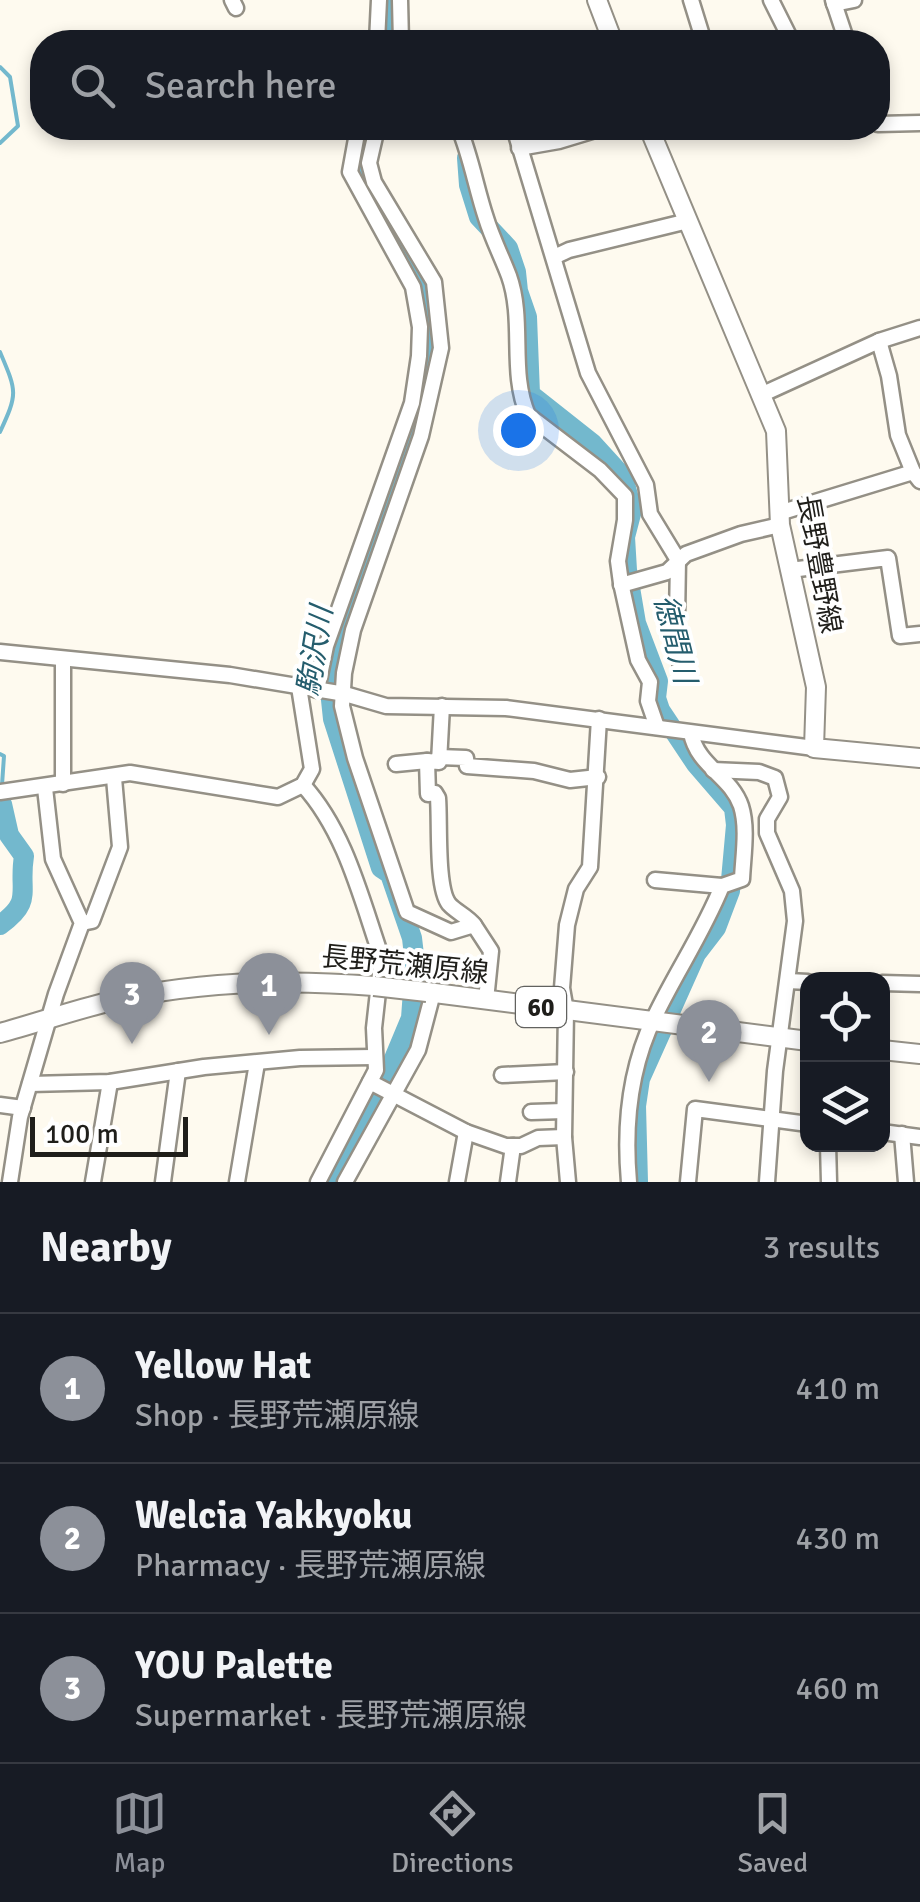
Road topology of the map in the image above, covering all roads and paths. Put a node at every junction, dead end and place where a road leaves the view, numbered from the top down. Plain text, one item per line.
1 (379, 0) edge
2 (400, 0) edge
3 (691, 0) edge
4 (771, 0) edge
5 (854, 0) edge
6 (600, 1) edge
7 (833, 2) edge
8 (378, 30) edge
9 (401, 30) edge
10 (610, 30) edge
11 (700, 30) edge
12 (786, 30) edge
13 (843, 30) edge
14 (890, 124) edge
15 (920, 124) edge
16 (356, 140) edge
17 (375, 140) edge
18 (463, 140) edge
19 (517, 140) edge
20 (562, 140) edge
21 (654, 140) edge
22 (519, 148) junction
23 (688, 221) junction
24 (554, 257) junction
25 (920, 328) edge
26 (879, 340) junction
27 (763, 394) junction
28 (916, 477) edge
29 (780, 519) junction
30 (678, 560) junction
31 (790, 570) junction
32 (627, 583) junction
33 (920, 634) edge
34 (0, 652) edge
35 (63, 659) junction
36 (681, 672) dead end
37 (299, 687) junction
38 (319, 691) junction
39 (343, 694) junction
40 (442, 706) junction
41 (599, 719) junction
42 (662, 728) junction
43 (688, 732) junction
44 (814, 748) junction
45 (920, 758) edge
46 (433, 759) junction
47 (396, 764) dead end
48 (713, 770) junction
49 (598, 777) junction
50 (114, 778) junction
51 (63, 784) junction
52 (304, 785) junction
53 (46, 788) junction
54 (0, 792) edge
55 (654, 880) dead end
56 (728, 884) junction
57 (82, 923) junction
58 (474, 925) junction
59 (788, 982) junction
60 (800, 982) edge
61 (890, 983) edge
62 (920, 984) edge
63 (430, 993) junction
64 (486, 1000) junction
65 (566, 1010) junction
66 (48, 1020) junction
67 (660, 1022) junction
68 (0, 1033) edge
69 (779, 1038) junction
70 (800, 1040) edge
71 (890, 1051) edge
72 (920, 1054) edge
73 (374, 1057) junction
74 (257, 1063) junction
75 (178, 1071) junction
76 (566, 1072) junction
77 (502, 1075) dead end
78 (110, 1082) junction
79 (30, 1084) junction
80 (381, 1089) junction
81 (0, 1105) edge
82 (23, 1108) junction
83 (564, 1111) junction
84 (531, 1112) dead end
85 (772, 1118) junction
86 (800, 1123) edge
87 (466, 1132) junction
88 (890, 1133) edge
89 (902, 1134) junction
90 (564, 1136) junction
91 (920, 1137) edge
92 (513, 1146) junction
93 (828, 1152) edge
94 (7, 1171) edge
95 (461, 1181) edge
96 (93, 1182) edge
97 (163, 1182) edge
98 (238, 1182) edge
99 (318, 1182) edge
100 (345, 1182) edge
101 (508, 1182) edge
102 (568, 1182) edge
103 (629, 1182) edge
104 (688, 1182) edge
105 (767, 1182) edge
106 (829, 1182) edge
107 (906, 1182) edge

1 - 8 street
2 - 9 street
3 - 11 street
4 - 12 street
5 - 7 street
6 - 10 main road
7 - 13 street
14 - 15 street
16 - 38 street
17 - 39 street
18 - 32 street
19 - 22 street
20 - 22 street
21 - 23 main road, 長野豊野線
22 - 24 street
23 - 24 street
23 - 27 main road, 長野豊野線
24 - 30 street
25 - 26 street
26 - 27 street
26 - 28 street
27 - 29 main road, 長野豊野線
28 - 29 street
29 - 30 street
29 - 31 main road, 長野豊野線
30 - 32 street
30 - 36 street
31 - 33 street
31 - 44 main road, 長野豊野線
32 - 42 street
34 - 35 street
35 - 37 street
35 - 51 street
37 - 38 street
37 - 52 street
38 - 39 street
39 - 40 street
39 - 58 street
40 - 41 street
40 - 46 street
41 - 42 street
41 - 49 street
42 - 43 street
43 - 44 street
43 - 48 street
44 - 45 main road
46 - 47 street
46 - 49 street
46 - 58 street
48 - 56 street
48 - 59 street
49 - 65 street
50 - 51 street
50 - 52 street
50 - 57 street
51 - 53 street
52 - 73 street
53 - 54 street
53 - 57 street
55 - 56 street
56 - 67 street
57 - 66 street
58 - 64 street
59 - 60 street
59 - 69 street
61 - 62 street
63 - 64 main road, 長野荒瀬原線 / 60
63 - 66 main road, 長野荒瀬原線 / 60, bridge
63 - 80 street
64 - 65 main road, 長野荒瀬原線 / 60
65 - 67 main road, 長野荒瀬原線 / 60
65 - 76 street
66 - 68 main road, 長野荒瀬原線 / 60
66 - 79 street
67 - 69 main road, 長野荒瀬原線 / 60
67 - 103 street
69 - 70 main road, 長野荒瀬原線 / 60
69 - 85 street
71 - 72 main road
73 - 74 street
73 - 80 street
74 - 75 street
74 - 98 street
75 - 78 street
75 - 97 street
76 - 77 street
76 - 83 street
78 - 79 street
78 - 96 street
79 - 82 street
80 - 87 street
80 - 99 street
80 - 100 street
81 - 82 street
82 - 94 street
83 - 84 street
83 - 90 street
85 - 86 street
85 - 104 street
85 - 105 street
87 - 92 street
87 - 95 street
88 - 89 street
89 - 91 street
89 - 107 street
90 - 92 street
90 - 102 street
92 - 101 street
93 - 106 street

